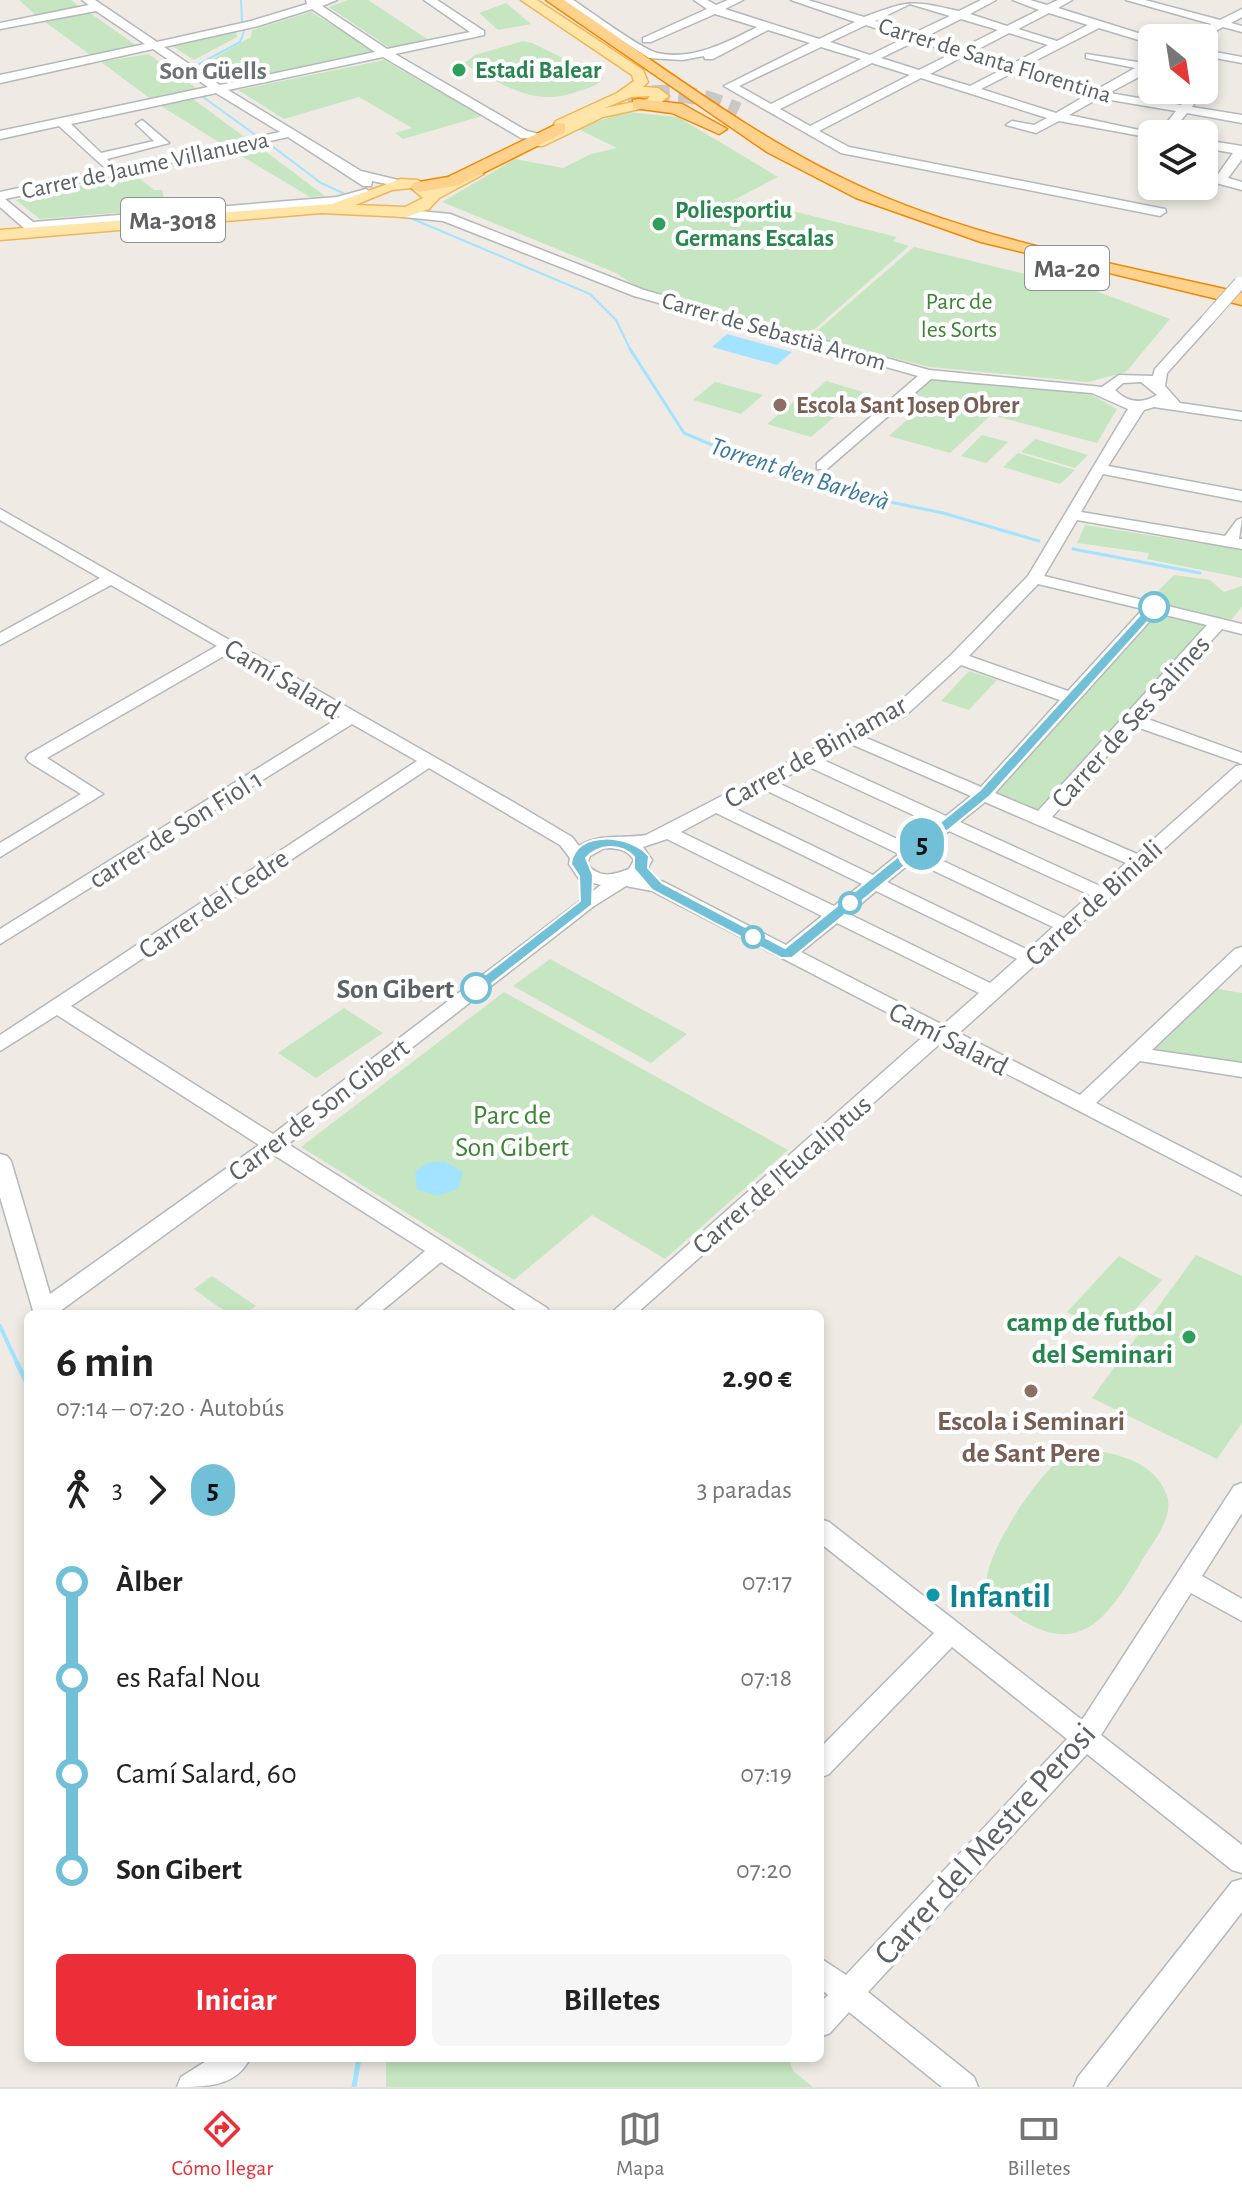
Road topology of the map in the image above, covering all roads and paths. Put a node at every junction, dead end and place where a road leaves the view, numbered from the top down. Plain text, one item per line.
1 (331, 0) edge
2 (430, 0) edge
3 (526, 0) edge
4 (540, 0) edge
5 (554, 0) edge
6 (565, 0) edge
7 (700, 0) edge
8 (737, 0) edge
9 (909, 0) edge
10 (990, 0) edge
11 (1019, 0) edge
12 (1066, 0) edge
13 (1132, 0) edge
14 (1167, 0) edge
15 (808, 1) edge
16 (313, 3) edge
17 (93, 4) edge
18 (1154, 6) junction
19 (1048, 9) junction
20 (715, 10) junction
21 (1242, 12) edge
22 (960, 15) junction
23 (774, 21) junction
24 (866, 21) junction
25 (1098, 24) junction
26 (1219, 25) junction
27 (0, 26) edge
28 (1007, 29) junction
29 (1242, 29) edge
30 (610, 31) junction
31 (660, 35) junction
32 (916, 37) junction
33 (1138, 37) edge
34 (647, 40) dead end
35 (674, 40) dead end
36 (821, 42) junction
37 (688, 44) dead end
38 (1059, 45) junction
39 (156, 47) junction
40 (714, 51) junction
41 (962, 52) junction
42 (388, 55) junction
43 (1090, 56) dead end
44 (1218, 56) edge
45 (872, 58) junction
46 (1242, 60) edge
47 (691, 62) junction
48 (1138, 64) edge
49 (1014, 68) junction
50 (1138, 72) edge
51 (638, 73) junction
52 (917, 74) junction
53 (0, 79) edge
54 (971, 90) junction
55 (213, 91) junction
56 (1096, 94) junction
57 (639, 104) junction
58 (1188, 104) edge
59 (704, 105) junction
60 (770, 109) junction
61 (1184, 109) junction
62 (1225, 116) junction
63 (1057, 117) junction
64 (1242, 119) edge
65 (1175, 120) edge
66 (733, 121) junction
67 (62, 122) junction
68 (1012, 125) dead end
69 (1218, 125) edge
70 (560, 126) junction
71 (809, 131) junction
72 (1138, 132) edge
73 (291, 133) junction
74 (0, 135) edge
75 (537, 135) junction
76 (1218, 145) edge
77 (87, 147) junction
78 (1242, 151) edge
79 (98, 157) junction
80 (1235, 168) edge
81 (113, 172) junction
82 (357, 174) junction
83 (1242, 186) edge
84 (417, 191) junction
85 (366, 193) junction
86 (0, 199) edge
87 (321, 208) junction
88 (375, 210) junction
89 (1160, 212) dead end
90 (399, 213) junction
91 (468, 224) junction
92 (0, 235) edge
93 (1241, 288) edge
94 (1242, 309) edge
95 (928, 374) junction
96 (1103, 389) junction
97 (1152, 398) junction
98 (1242, 416) edge
99 (822, 466) dead end
100 (1099, 469) junction
101 (1242, 496) edge
102 (1072, 515) junction
103 (2, 518) edge
104 (1242, 523) edge
105 (1235, 543) edge
106 (112, 578) junction
107 (1035, 578) junction
108 (1154, 607) junction
109 (1218, 623) junction
110 (1242, 629) edge
111 (0, 640) edge
112 (229, 646) junction
113 (958, 658) junction
114 (1071, 698) junction
115 (350, 718) junction
116 (1131, 719) junction
117 (850, 737) junction
118 (806, 759) junction
119 (1242, 759) edge
120 (427, 762) junction
121 (1242, 770) edge
122 (761, 782) junction
123 (985, 793) junction
124 (715, 806) junction
125 (1041, 819) junction
126 (947, 824) junction
127 (566, 841) junction
128 (605, 842) junction
129 (0, 851) edge
130 (910, 853) junction
131 (641, 859) junction
132 (1138, 861) junction
133 (582, 866) junction
134 (874, 884) junction
135 (1102, 894) junction
136 (587, 902) junction
137 (835, 915) junction
138 (1066, 926) junction
139 (0, 938) edge
140 (1242, 953) edge
141 (786, 955) junction
142 (1030, 958) junction
143 (992, 992) junction
144 (57, 1006) junction
145 (942, 1034) junction
146 (0, 1044) edge
147 (1137, 1054) junction
148 (1242, 1070) edge
149 (1082, 1105) junction
150 (274, 1144) junction
151 (0, 1161) edge
152 (1242, 1187) edge
153 (441, 1250) junction
154 (44, 1310) edge
155 (48, 1310) edge
156 (368, 1310) edge
157 (533, 1310) edge
158 (626, 1310) edge
159 (1242, 1493) edge
160 (824, 1537) edge
161 (1189, 1580) junction
162 (1242, 1611) edge
163 (951, 1632) junction
164 (1085, 1738) junction
165 (824, 1762) edge
166 (1242, 1861) edge
167 (1242, 1891) edge
168 (824, 1974) edge
169 (847, 1993) junction
170 (824, 2019) edge
171 (230, 2062) edge
172 (191, 2087) edge
173 (964, 2087) edge
174 (1088, 2087) edge

1 - 16 street
2 - 42 street
3 - 51 main road
4 - 59 highway, Ma-20
5 - 66 highway, Ma-20
6 - 30 street
7 - 20 street
8 - 20 street
9 - 22 street
9 - 24 street
10 - 22 street
11 - 19 street
12 - 19 street
13 - 18 street
14 - 18 street
15 - 23 street
15 - 24 street, Carrer de Santa Florentina
16 - 39 street
16 - 42 street
17 - 27 street
17 - 39 street
18 - 26 street
19 - 25 street
19 - 28 street
20 - 23 street
20 - 31 street
21 - 26 street
22 - 28 street
22 - 32 street
23 - 36 street
23 - 40 street
24 - 32 street, Carrer de Santa Florentina
24 - 36 street
25 - 33 street
25 - 38 street
26 - 29 street
28 - 38 street
28 - 41 street
30 - 47 street
30 - 59 highway
31 - 34 street
31 - 35 street
32 - 41 street, Carrer de Santa Florentina
32 - 45 street
36 - 45 street
36 - 60 street
37 - 40 street
38 - 49 street
39 - 53 street
39 - 55 street
40 - 47 street
41 - 49 street, Carrer de Santa Florentina
41 - 52 street
42 - 55 street
42 - 75 street
43 - 48 street
44 - 46 street
45 - 52 street
45 - 60 street
47 - 59 highway
49 - 54 street
49 - 56 street, Carrer de Santa Florentina
50 - 56 street
51 - 59 highway
51 - 70 main road, Ma-3018
52 - 54 street
52 - 71 street
54 - 63 street
55 - 67 street
55 - 73 street
56 - 61 street, Carrer de Santa Florentina
56 - 63 street
57 - 66 highway
57 - 70 main road
57 - 84 main road, Ma-3018
58 - 61 street
59 - 66 highway, Ma-20
60 - 71 street
61 - 62 street, Carrer de Santa Florentina
61 - 65 street
62 - 64 street, Carrer de Santa Florentina
62 - 69 street
63 - 68 street
63 - 72 street
66 - 93 highway, Ma-20
66 - 94 highway, Ma-20
67 - 74 street
67 - 77 street
70 - 75 main road, Ma-3018
70 - 84 highway
71 - 89 street
73 - 81 street, Carrer de Jaume Villanueva
73 - 82 street
75 - 84 main road, Ma-3018
76 - 78 street
77 - 79 street
77 - 79 street
78 - 80 street
79 - 81 street
80 - 83 street
81 - 86 street, Carrer de Jaume Villanueva
82 - 84 street, Carrer de Sebastià Arrom
82 - 85 street
84 - 85 main road, Ma-3018
84 - 90 main road, Ma-3018
84 - 91 street, Carrer de Sebastià Arrom
85 - 86 street
85 - 87 main road, Ma-3018
85 - 88 main road
87 - 88 main road, Ma-3018
87 - 92 main road, Ma-3018
88 - 90 main road, Ma-3018
90 - 91 street, Carrer de Sebastià Arrom
91 - 95 street, Carrer de Sebastià Arrom
93 - 97 street, Carrer de Biniamar, bridge
95 - 96 street, Carrer de Sebastià Arrom
95 - 99 street
96 - 97 street
96 - 97 street
97 - 98 street
97 - 100 street, Carrer de Biniamar
100 - 101 street
100 - 102 street, Carrer de Biniamar
102 - 105 street
102 - 107 street, Carrer de Biniamar
103 - 106 street, Camí Salard
104 - 105 street
106 - 111 street
106 - 112 street, Camí Salard
107 - 108 street
107 - 113 street, Carrer de Biniamar
108 - 109 street
108 - 114 street
109 - 110 street
109 - 116 street, Carrer de Ses Salines
112 - 115 street, Camí Salard
112 - 129 street
113 - 114 street
113 - 117 street, Carrer de Biniamar
114 - 123 street
115 - 120 street, Camí Salard
115 - 139 street, carrer de Son Fiol 1
116 - 119 street
116 - 125 street, Carrer de Ses Salines
117 - 118 street, Carrer de Biniamar
117 - 123 street
118 - 122 street, Carrer de Biniamar
118 - 126 street
120 - 127 street, Camí Salard
120 - 144 street, Carrer del Cedre
121 - 132 street, Carrer de Biniali
122 - 124 street, Carrer de Biniamar
122 - 130 street
123 - 125 street
123 - 126 street
124 - 131 street, Carrer de Biniamar
124 - 134 street
125 - 132 street
126 - 130 street
126 - 135 street
127 - 128 street, Camí Salard
127 - 133 street, Camí Salard
128 - 131 street, Camí Salard
128 - 133 street
130 - 134 street
130 - 138 street
131 - 133 street, Camí Salard
131 - 136 street, Carrer de Son Gibert
131 - 137 street
131 - 141 street, Camí Salard
132 - 135 street, Carrer de Biniali
133 - 136 street
134 - 137 street
134 - 142 street
135 - 138 street, Carrer de Biniali
136 - 150 street, Carrer de Son Gibert
137 - 141 street
137 - 143 street
138 - 142 street, Carrer de Biniali
140 - 147 street
141 - 145 street, Camí Salard
142 - 143 street, Carrer de Biniali
143 - 145 street, Carrer de Biniali
144 - 146 street, Carrer del Cedre
144 - 150 street
145 - 149 street, Camí Salard
145 - 158 street, Carrer de l'Eucaliptus
147 - 148 street
147 - 149 street
149 - 152 street, Camí Salard
150 - 153 street
150 - 155 street, Carrer de Son Gibert
151 - 154 street
153 - 156 street
153 - 157 street
159 - 161 street, Carrer del Mestre Perosi
160 - 163 street
161 - 162 street
161 - 164 street, Carrer del Mestre Perosi
163 - 164 street
163 - 165 street
164 - 166 street
164 - 169 street, Carrer del Mestre Perosi
167 - 174 street
168 - 169 street
169 - 170 street, Carrer del Mestre Perosi
169 - 173 street
171 - 172 street

